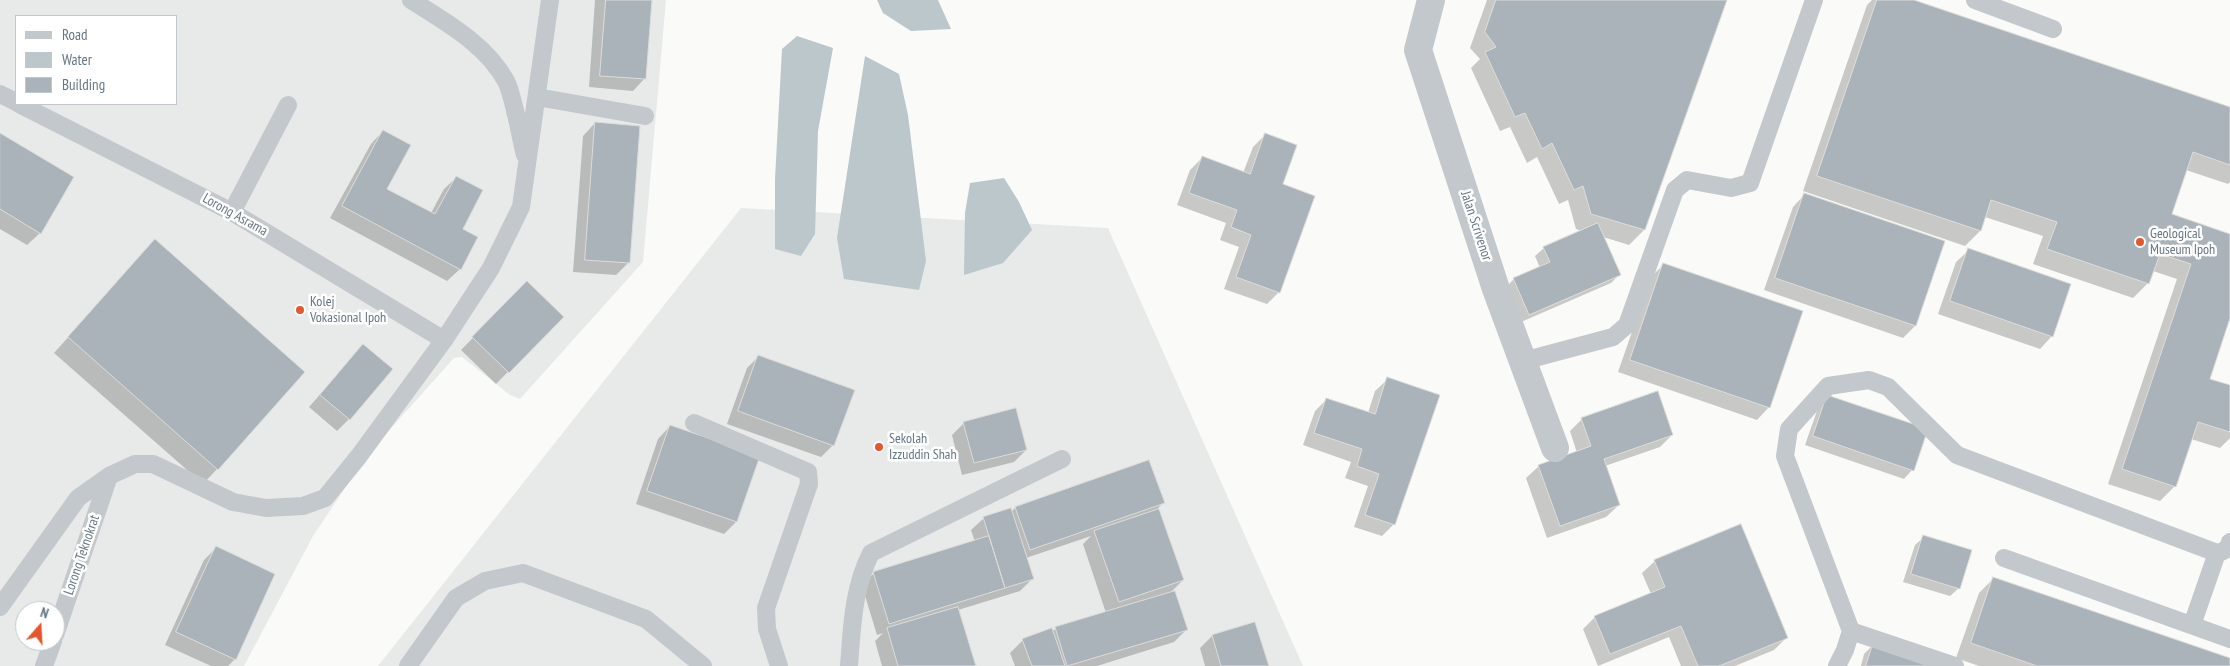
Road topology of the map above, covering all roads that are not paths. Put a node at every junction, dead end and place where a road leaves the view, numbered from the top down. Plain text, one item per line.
1 (411, 0) edge
2 (550, 0) edge
3 (1431, 0) edge
4 (1814, 0) edge
5 (1975, 0) edge
6 (2053, 29) dead end
7 (0, 94) edge
8 (536, 97) junction
9 (15, 102) edge
10 (22, 105) edge
11 (288, 105) dead end
12 (645, 116) dead end
13 (527, 163) junction
14 (232, 212) junction
15 (444, 340) junction
16 (1523, 361) junction
17 (694, 423) dead end
18 (1555, 448) dead end
19 (1062, 459) dead end
20 (109, 476) junction
21 (2224, 548) edge
22 (2004, 558) dead end
23 (3, 598) edge
24 (65, 606) edge
25 (2192, 625) junction
26 (1851, 631) junction
27 (2230, 639) edge
28 (49, 651) edge
29 (44, 666) edge
30 (408, 666) edge
31 (703, 666) edge
32 (778, 666) edge
33 (849, 666) edge
34 (1837, 666) edge
35 (1955, 666) edge

1 - 13 lane
2 - 8 lane
3 - 16 street, Jalan Scrivenor
4 - 16 lane
5 - 6 lane
7 - 9 lane, Lorong Asrama
8 - 12 lane
8 - 13 lane
10 - 14 lane, Lorong Asrama
11 - 14 lane
13 - 15 lane
14 - 15 lane, Lorong Asrama
15 - 20 lane
16 - 18 street, Jalan Scrivenor
17 - 32 lane
19 - 33 lane
20 - 23 lane
20 - 24 lane, Lorong Teknokrat
21 - 25 lane
21 - 26 lane
22 - 25 lane
25 - 27 lane
26 - 34 lane
26 - 35 lane
28 - 29 lane
30 - 31 lane

